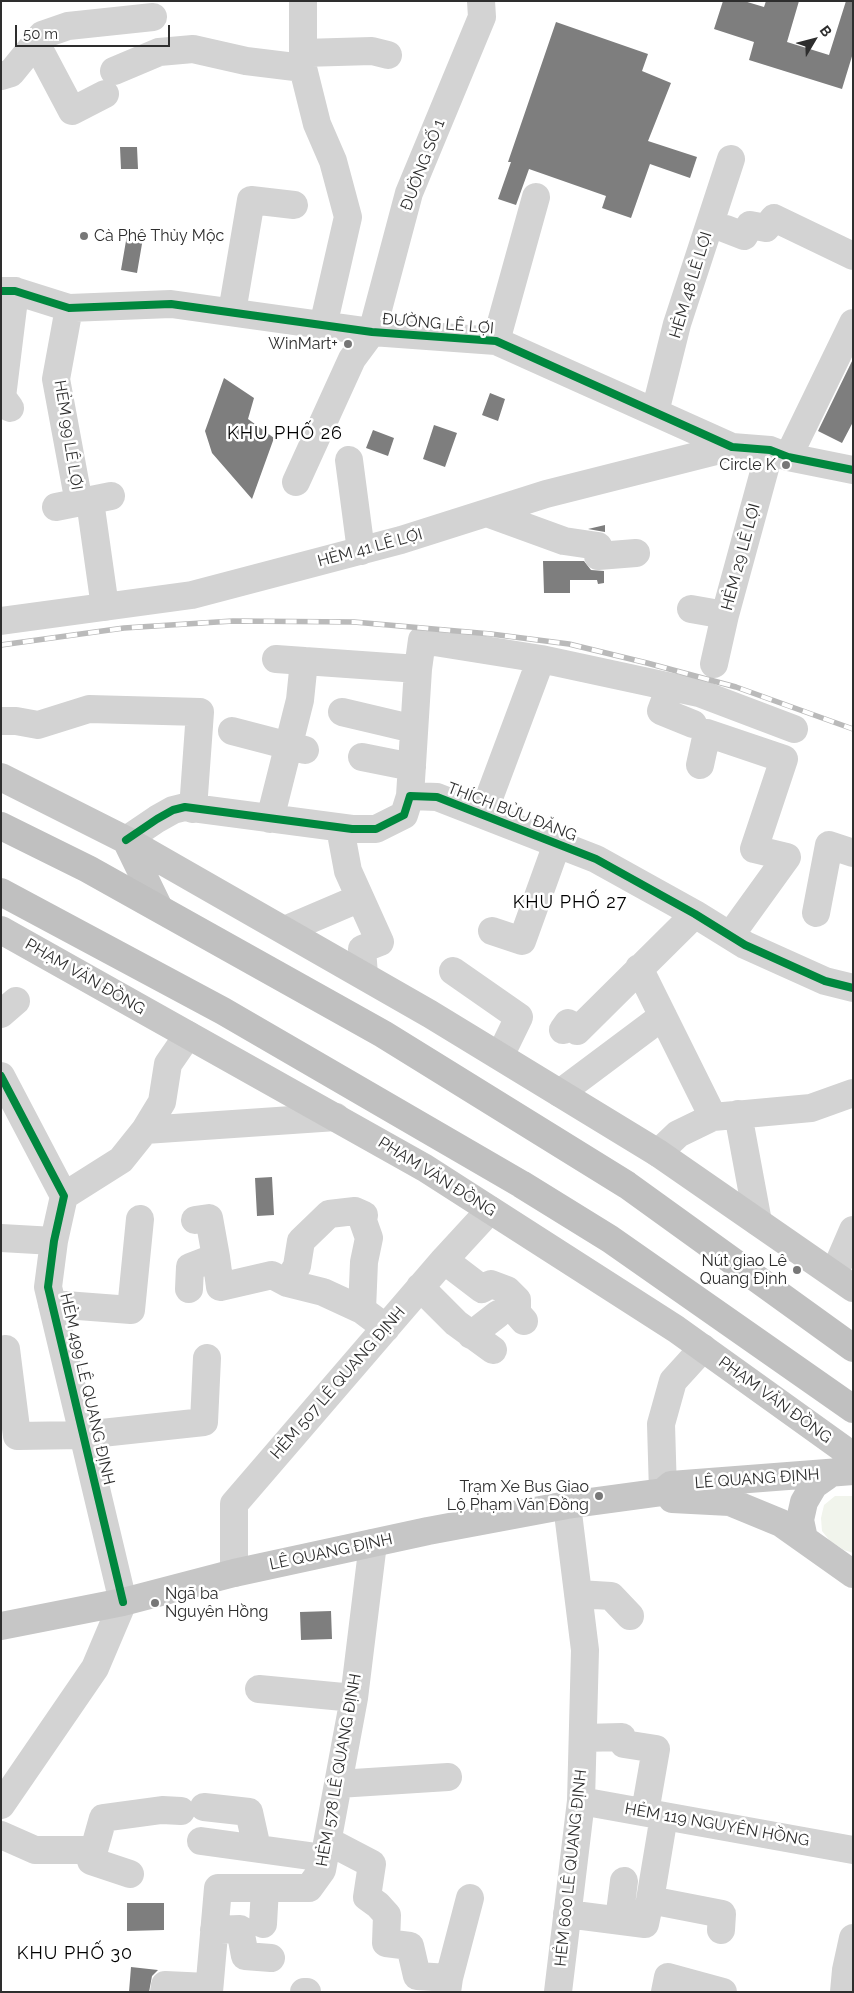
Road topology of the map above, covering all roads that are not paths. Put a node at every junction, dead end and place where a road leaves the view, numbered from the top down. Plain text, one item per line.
1 (303, 1) edge
2 (481, 1) edge
3 (151, 9) edge
4 (36, 43) junction
5 (159, 52) junction
6 (388, 55) dead end
7 (304, 61) junction
8 (1, 76) edge
9 (732, 159) dead end
10 (536, 197) dead end
11 (294, 205) dead end
12 (726, 229) dead end
13 (853, 256) edge
14 (8, 291) edge
15 (70, 308) junction
16 (232, 312) junction
17 (853, 323) edge
18 (323, 326) junction
19 (372, 332) junction
20 (496, 341) junction
21 (10, 408) dead end
22 (656, 412) junction
23 (732, 447) junction
24 (779, 454) junction
25 (349, 460) dead end
26 (853, 470) edge
27 (296, 482) dead end
28 (487, 513) junction
29 (360, 551) junction
30 (636, 554) dead end
31 (105, 606) junction
32 (690, 609) dead end
33 (725, 615) junction
34 (1, 622) edge
35 (276, 659) dead end
36 (541, 659) junction
37 (304, 661) junction
38 (714, 664) dead end
39 (418, 669) junction
40 (670, 687) junction
41 (342, 712) dead end
42 (1, 721) edge
43 (693, 724) dead end
44 (414, 729) junction
45 (794, 729) dead end
46 (232, 731) dead end
47 (297, 748) junction
48 (362, 757) dead end
49 (700, 765) dead end
50 (412, 767) junction
51 (1, 777) edge
52 (410, 796) junction
53 (193, 809) junction
54 (483, 814) junction
55 (270, 819) junction
56 (1, 826) edge
57 (340, 828) junction
58 (126, 840) junction
59 (557, 844) junction
60 (853, 853) edge
61 (1, 892) edge
62 (360, 898) junction
63 (159, 908) junction
64 (816, 913) dead end
65 (695, 914) junction
66 (1, 930) edge
67 (284, 930) junction
68 (492, 931) dead end
69 (730, 936) junction
70 (639, 968) junction
71 (453, 971) dead end
72 (364, 976) junction
73 (853, 988) edge
74 (663, 1016) junction
75 (563, 1030) dead end
76 (188, 1035) junction
77 (500, 1056) junction
78 (1, 1076) edge
79 (560, 1093) junction
80 (853, 1093) edge
81 (726, 1116) junction
82 (336, 1117) junction
83 (145, 1130) junction
84 (658, 1152) junction
85 (64, 1196) junction
86 (490, 1210) junction
87 (140, 1219) dead end
88 (195, 1220) dead end
89 (758, 1222) junction
90 (853, 1230) edge
91 (1, 1238) edge
92 (54, 1242) junction
93 (216, 1257) junction
94 (444, 1260) junction
95 (844, 1275) edge
96 (287, 1283) junction
97 (420, 1287) junction
98 (189, 1289) dead end
99 (52, 1304) junction
100 (362, 1310) junction
101 (498, 1314) dead end
102 (524, 1321) dead end
103 (386, 1328) junction
104 (471, 1335) junction
105 (703, 1348) junction
106 (853, 1348) edge
107 (6, 1349) dead end
108 (493, 1350) dead end
109 (207, 1358) dead end
110 (853, 1409) edge
111 (83, 1435) junction
112 (853, 1456) edge
113 (842, 1472) edge
114 (663, 1492) junction
115 (567, 1505) junction
116 (804, 1539) junction
117 (373, 1543) junction
118 (234, 1573) junction
119 (853, 1574) edge
120 (578, 1594) junction
121 (123, 1602) junction
122 (630, 1616) dead end
123 (1, 1626) edge
124 (259, 1690) dead end
125 (354, 1698) junction
126 (583, 1738) junction
127 (448, 1777) dead end
128 (338, 1784) junction
129 (581, 1800) junction
130 (1, 1805) edge
131 (654, 1814) junction
132 (1, 1835) edge
133 (201, 1840) dead end
134 (257, 1848) junction
135 (326, 1849) junction
136 (94, 1850) junction
137 (853, 1850) edge
138 (130, 1874) dead end
139 (624, 1881) dead end
140 (265, 1888) junction
141 (470, 1898) dead end
142 (567, 1914) junction
143 (638, 1915) junction
144 (263, 1924) dead end
145 (214, 1930) junction
146 (721, 1930) dead end
147 (853, 1938) edge
148 (271, 1958) dead end
149 (448, 1985) edge
150 (209, 1989) edge
151 (164, 1992) edge
152 (558, 1992) edge
153 (665, 1992) edge
154 (723, 1992) edge
155 (844, 1992) edge

1 - 7 street
2 - 19 street, ĐƯỜNG SỐ 1
3 - 4 street
3 - 5 street
4 - 5 street
4 - 8 street
5 - 7 street
6 - 7 street
7 - 18 street
9 - 22 street, HẺM 48 LÊ LỢI
10 - 20 street
11 - 16 street
12 - 13 street
14 - 15 street, ĐƯỜNG LÊ LỢI
14 - 21 street
15 - 16 street, ĐƯỜNG LÊ LỢI
15 - 31 street, HẺM 99 LÊ LỢI
16 - 18 street, ĐƯỜNG LÊ LỢI
17 - 24 street, HẺM 29 LÊ LỢI
18 - 19 street, ĐƯỜNG LÊ LỢI
19 - 20 street, ĐƯỜNG LÊ LỢI
19 - 27 street
20 - 22 street, ĐƯỜNG LÊ LỢI
22 - 23 street, ĐƯỜNG LÊ LỢI
23 - 24 street, ĐƯỜNG LÊ LỢI
23 - 28 street, HẺM 41 LÊ LỢI
24 - 26 street, ĐƯỜNG LÊ LỢI
24 - 33 street, HẺM 29 LÊ LỢI
25 - 29 street
28 - 29 street, HẺM 41 LÊ LỢI
28 - 30 street
29 - 31 street, HẺM 41 LÊ LỢI
31 - 34 street, HẺM 41 LÊ LỢI
32 - 33 street
33 - 38 street, HẺM 29 LÊ LỢI
35 - 37 street
36 - 39 street
36 - 40 street
36 - 54 street
37 - 39 street
37 - 47 street
39 - 44 street
40 - 43 street
40 - 45 street
41 - 44 street
42 - 53 street
44 - 50 street
46 - 47 street
47 - 55 street
48 - 50 street
49 - 69 street
50 - 52 street
51 - 58 main road
52 - 54 street, THÍCH BỬU ĐĂNG
52 - 57 street
53 - 55 street
53 - 58 street
54 - 59 street, THÍCH BỬU ĐĂNG
55 - 57 street
56 - 63 highway
57 - 62 street
58 - 63 main road
58 - 67 main road
59 - 65 street, THÍCH BỬU ĐĂNG
59 - 68 street
60 - 64 street
61 - 110 highway, PHẠM VĂN ĐỒNG
62 - 67 street
62 - 72 street
63 - 106 highway
65 - 69 street, THÍCH BỬU ĐĂNG
65 - 70 street
66 - 76 main road, PHẠM VĂN ĐỒNG
67 - 72 main road
69 - 73 street, THÍCH BỬU ĐĂNG
70 - 74 street
70 - 75 street
71 - 77 street
72 - 77 main road
74 - 79 street
74 - 81 street
76 - 82 main road, PHẠM VĂN ĐỒNG
76 - 83 street
77 - 79 main road
78 - 85 street
79 - 84 main road
80 - 81 street
81 - 84 street
81 - 89 street
82 - 83 street
82 - 86 main road, PHẠM VĂN ĐỒNG
83 - 85 street
84 - 89 main road
85 - 92 street, HẺM 499 LÊ QUANG ĐỊNH
86 - 94 street, HẺM 507 LÊ QUANG ĐỊNH
86 - 105 main road, PHẠM VĂN ĐỒNG
87 - 99 street
88 - 93 street
89 - 95 main road
90 - 95 street
91 - 92 street
92 - 99 street, HẺM 499 LÊ QUANG ĐỊNH
93 - 96 street
93 - 98 street
94 - 97 street, HẺM 507 LÊ QUANG ĐỊNH
94 - 102 street
96 - 100 street
96 - 100 street
97 - 103 street, HẺM 507 LÊ QUANG ĐỊNH
97 - 104 street
99 - 111 street, HẺM 499 LÊ QUANG ĐỊNH
100 - 103 street
101 - 104 street
103 - 118 street, HẺM 507 LÊ QUANG ĐỊNH
104 - 108 street
105 - 112 main road, PHẠM VĂN ĐỒNG
105 - 114 street
107 - 111 street
109 - 111 street
111 - 121 street, HẺM 499 LÊ QUANG ĐỊNH
113 - 114 main road, LÊ QUANG ĐỊNH
113 - 116 main road
114 - 115 main road, LÊ QUANG ĐỊNH
114 - 116 main road, LÊ QUANG ĐỊNH
115 - 117 main road, LÊ QUANG ĐỊNH
115 - 120 street, HẺM 600 LÊ QUANG ĐỊNH
116 - 119 main road, LÊ QUANG ĐỊNH
117 - 118 main road, LÊ QUANG ĐỊNH
117 - 125 street, HẺM 578 LÊ QUANG ĐỊNH
118 - 121 main road, LÊ QUANG ĐỊNH
120 - 122 street
120 - 126 street, HẺM 600 LÊ QUANG ĐỊNH
121 - 123 main road, LÊ QUANG ĐỊNH
121 - 130 street
124 - 125 street
125 - 128 street, HẺM 578 LÊ QUANG ĐỊNH
126 - 129 street, HẺM 600 LÊ QUANG ĐỊNH
126 - 131 street
127 - 128 street
128 - 135 street, HẺM 578 LÊ QUANG ĐỊNH
129 - 131 street, HẺM 119 NGUYÊN HỒNG
129 - 142 street, HẺM 600 LÊ QUANG ĐỊNH
131 - 137 street, HẺM 119 NGUYÊN HỒNG
131 - 143 street
132 - 136 street
133 - 134 street
134 - 135 street
134 - 136 street
135 - 140 street, HẺM 578 LÊ QUANG ĐỊNH
135 - 149 street
136 - 138 street
139 - 143 street
140 - 144 street
140 - 145 street, HẺM 578 LÊ QUANG ĐỊNH
141 - 149 street
142 - 143 street
142 - 152 street, HẺM 600 LÊ QUANG ĐỊNH
143 - 146 street
145 - 148 street
145 - 150 street, HẺM 578 LÊ QUANG ĐỊNH
147 - 155 street
150 - 151 street
153 - 154 street

